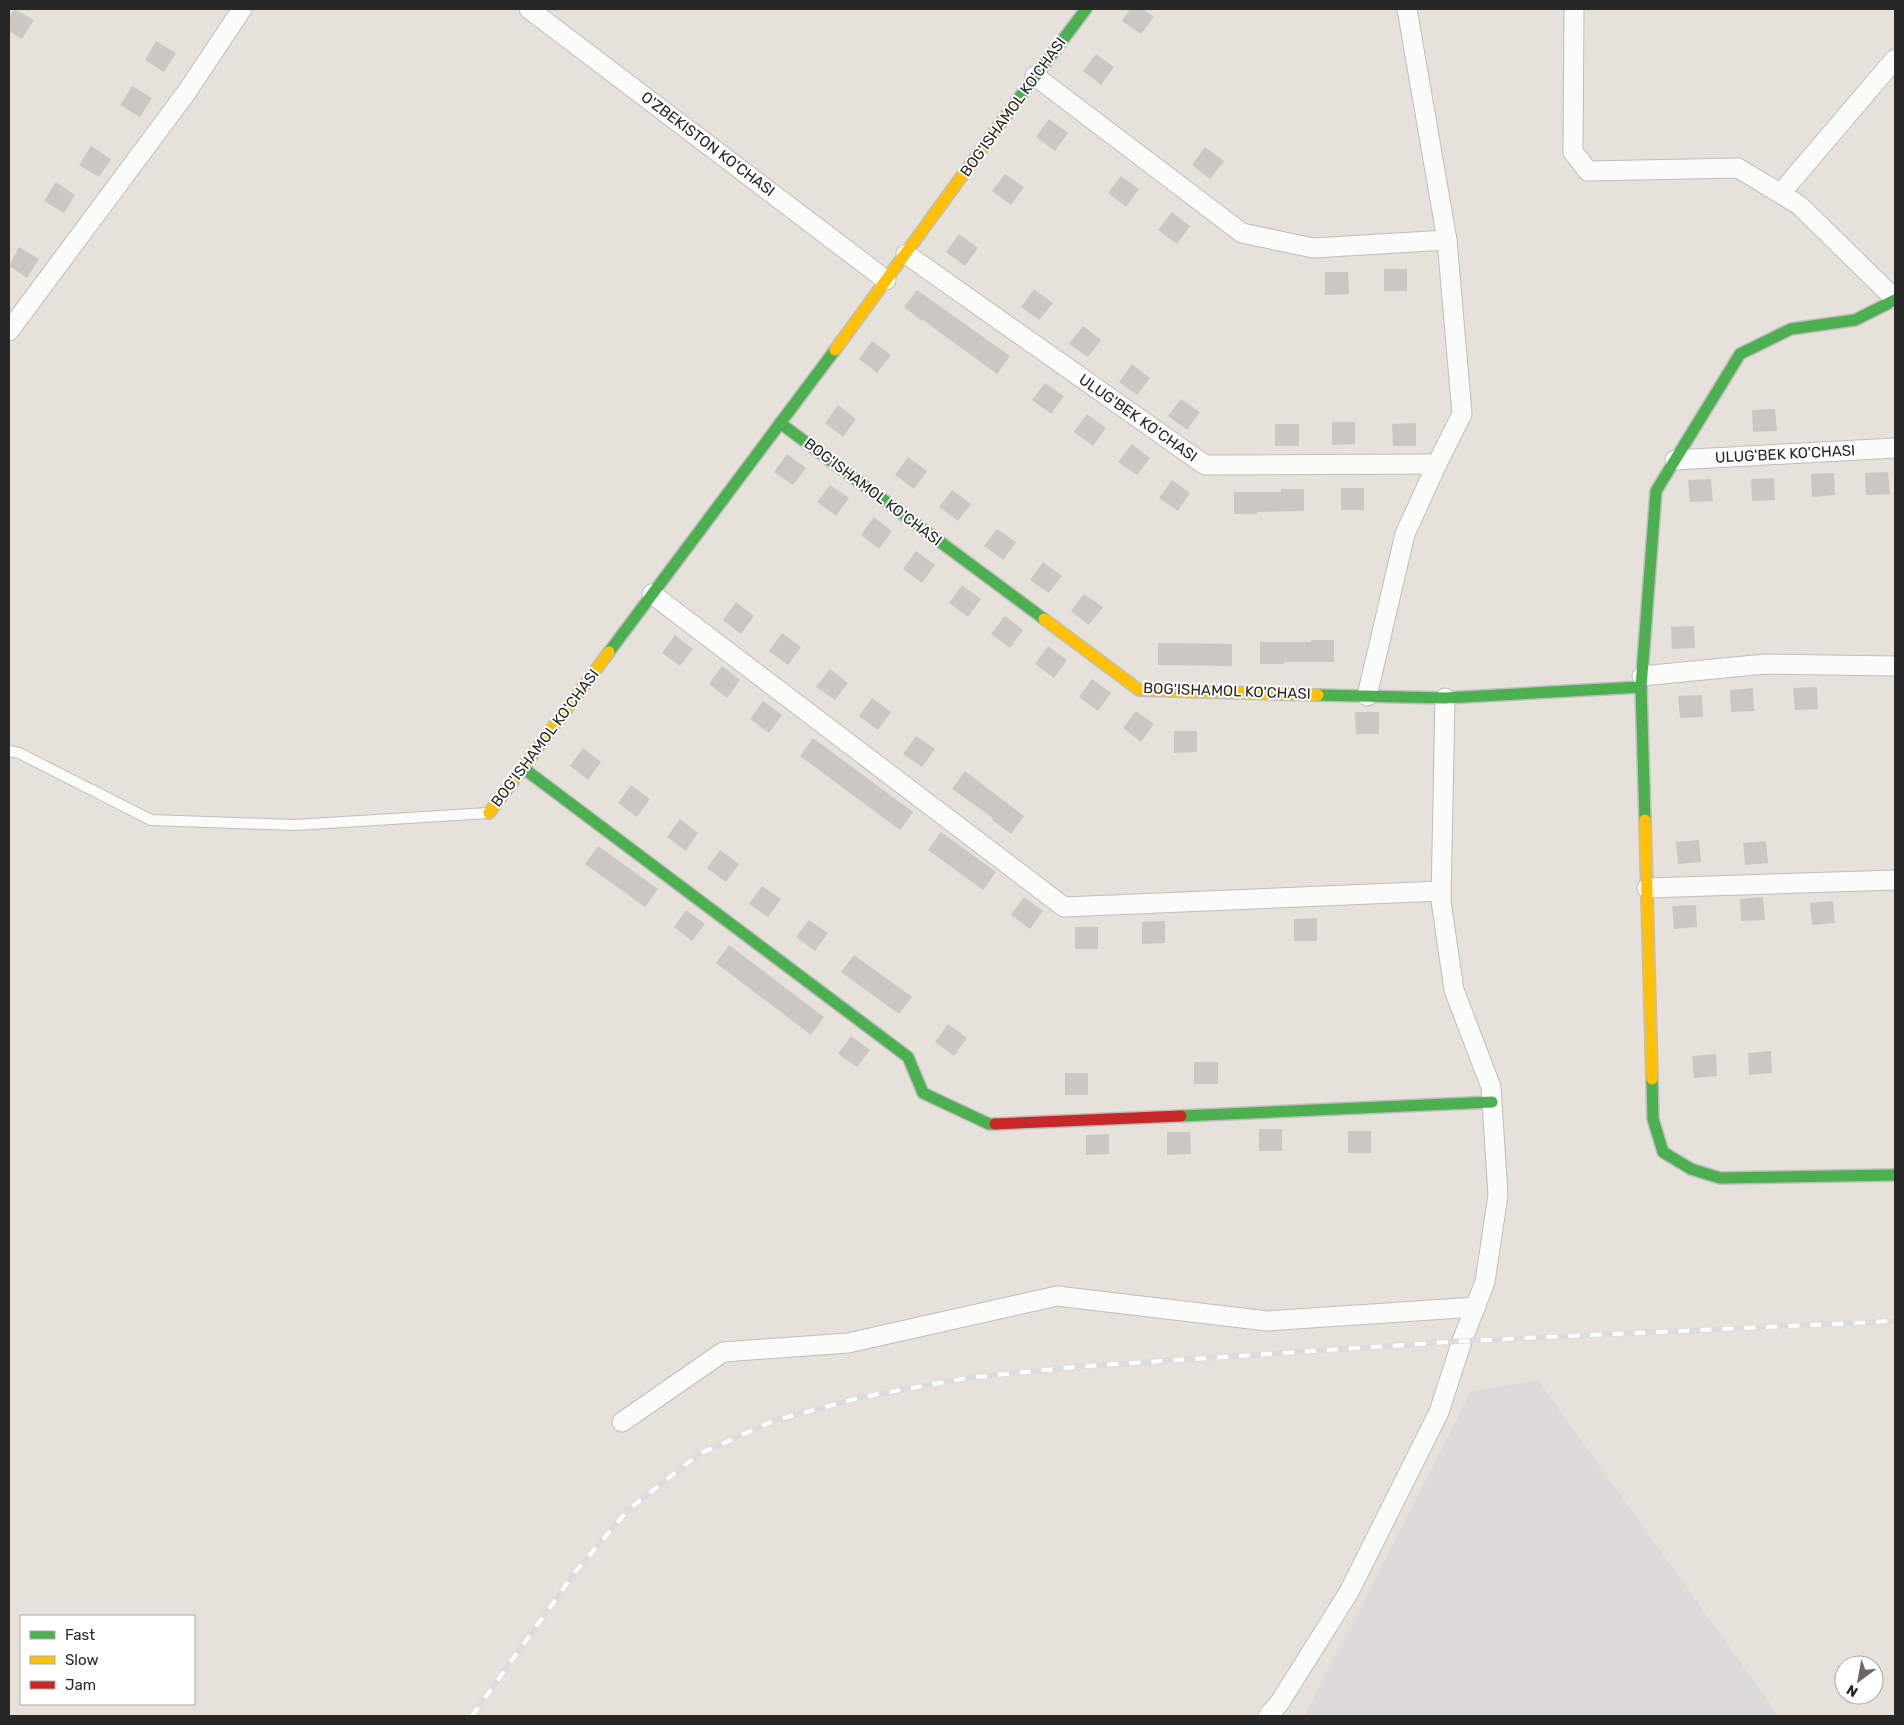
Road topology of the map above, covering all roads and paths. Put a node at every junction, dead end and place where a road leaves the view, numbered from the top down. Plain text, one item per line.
1 (242, 9) edge
2 (529, 9) edge
3 (1086, 9) edge
4 (1407, 9) edge
5 (1574, 9) edge
6 (1895, 59) edge
7 (1035, 76) junction
8 (1780, 193) junction
9 (1448, 240) junction
10 (906, 254) junction
11 (886, 280) junction
12 (1895, 299) edge
13 (9, 331) edge
14 (780, 423) junction
15 (1895, 448) edge
16 (1675, 460) junction
17 (1437, 464) junction
18 (652, 594) junction
19 (1895, 666) edge
20 (1642, 682) junction
21 (1367, 696) junction
22 (1445, 698) junction
23 (9, 751) edge
24 (523, 768) junction
25 (489, 813) joint
26 (1895, 880) edge
27 (1647, 888) junction
28 (1441, 891) junction
29 (1492, 1102) junction
30 (1895, 1175) edge
31 (1476, 1307) junction
32 (622, 1422) dead end
33 (1268, 1716) edge

1 - 13 street
2 - 11 street, O'ZBEKISTON KO'CHASI
3 - 7 street, BOG'ISHAMOL KO'CHASI
4 - 9 street
5 - 8 street
6 - 8 street
7 - 9 street
7 - 10 street, BOG'ISHAMOL KO'CHASI
8 - 12 street
9 - 17 street
10 - 11 street, BOG'ISHAMOL KO'CHASI
10 - 17 street, ULUG'BEK KO'CHASI
11 - 14 street, BOG'ISHAMOL KO'CHASI
12 - 16 street
14 - 18 street, BOG'ISHAMOL KO'CHASI
14 - 21 street, BOG'ISHAMOL KO'CHASI
15 - 16 street, ULUG'BEK KO'CHASI
16 - 20 street
17 - 21 street
18 - 24 street, BOG'ISHAMOL KO'CHASI
18 - 28 street
19 - 20 street, BOG'ISHAMOL KO'CHASI
20 - 22 street, BOG'ISHAMOL KO'CHASI
20 - 27 street
21 - 22 street, BOG'ISHAMOL KO'CHASI
22 - 28 street
23 - 25 lane
24 - 25 street, BOG'ISHAMOL KO'CHASI
24 - 29 street
26 - 27 street
27 - 30 street
28 - 29 street
29 - 31 street
31 - 32 street
31 - 33 street

